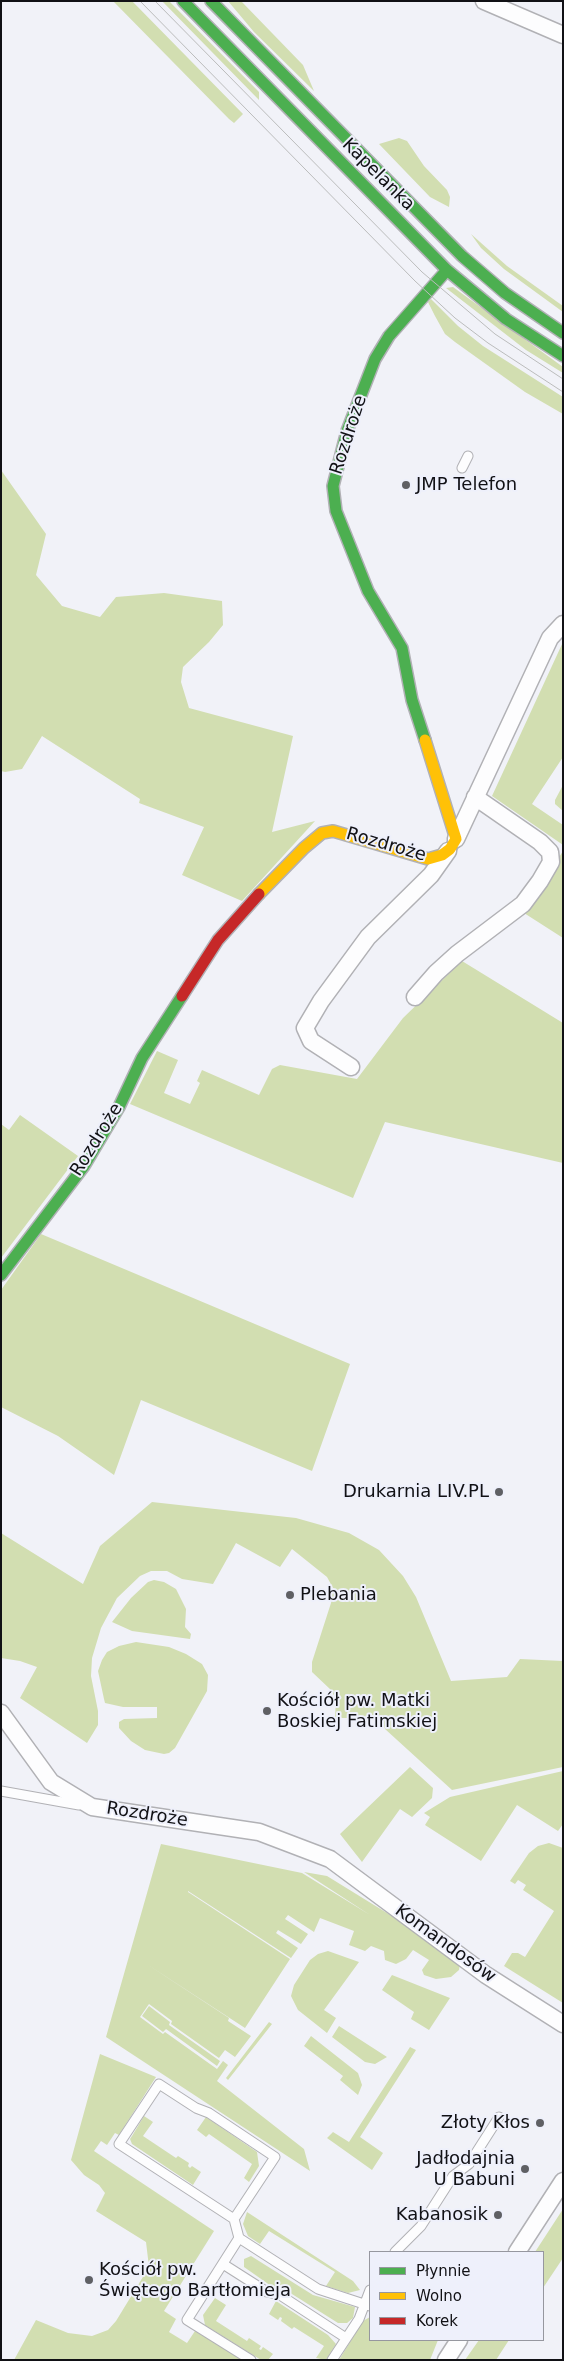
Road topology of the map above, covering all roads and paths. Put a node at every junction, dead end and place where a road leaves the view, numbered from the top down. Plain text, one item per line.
1 (183, 1) edge
2 (211, 1) edge
3 (484, 1) edge
4 (563, 35) edge
5 (447, 270) junction
6 (563, 333) edge
7 (563, 356) edge
8 (468, 456) dead end
9 (462, 468) dead end
10 (563, 624) edge
11 (475, 798) junction
12 (453, 844) junction
13 (415, 997) dead end
14 (351, 1067) dead end
15 (1, 1275) edge
16 (1, 1713) edge
17 (1, 1791) edge
18 (92, 1807) junction
19 (330, 1859) joint
20 (563, 2024) edge
21 (499, 2117) dead end
22 (563, 2181) edge
23 (234, 2219) junction
24 (239, 2238) junction
25 (397, 2251) edge
26 (518, 2251) edge
27 (223, 2264) junction
28 (367, 2305) edge
29 (346, 2338) junction
30 (458, 2341) edge
31 (251, 2360) edge
32 (332, 2360) edge
33 (446, 2360) edge

1 - 5 street, Kapelanka
2 - 6 street, Kapelanka
3 - 4 street
5 - 7 street, Kapelanka
5 - 12 street, Rozdroże
8 - 9 lane
10 - 11 street
11 - 12 street
11 - 13 street
12 - 14 street
12 - 15 street, Rozdroże
16 - 18 street, Rozdroże
17 - 18 lane
18 - 19 street, Rozdroże
19 - 20 street, Komandosów
21 - 25 lane
22 - 26 street
23 - 23 lane
23 - 24 lane
24 - 27 lane
24 - 28 lane
27 - 29 lane
27 - 31 lane
28 - 29 lane
29 - 32 lane
30 - 33 street

